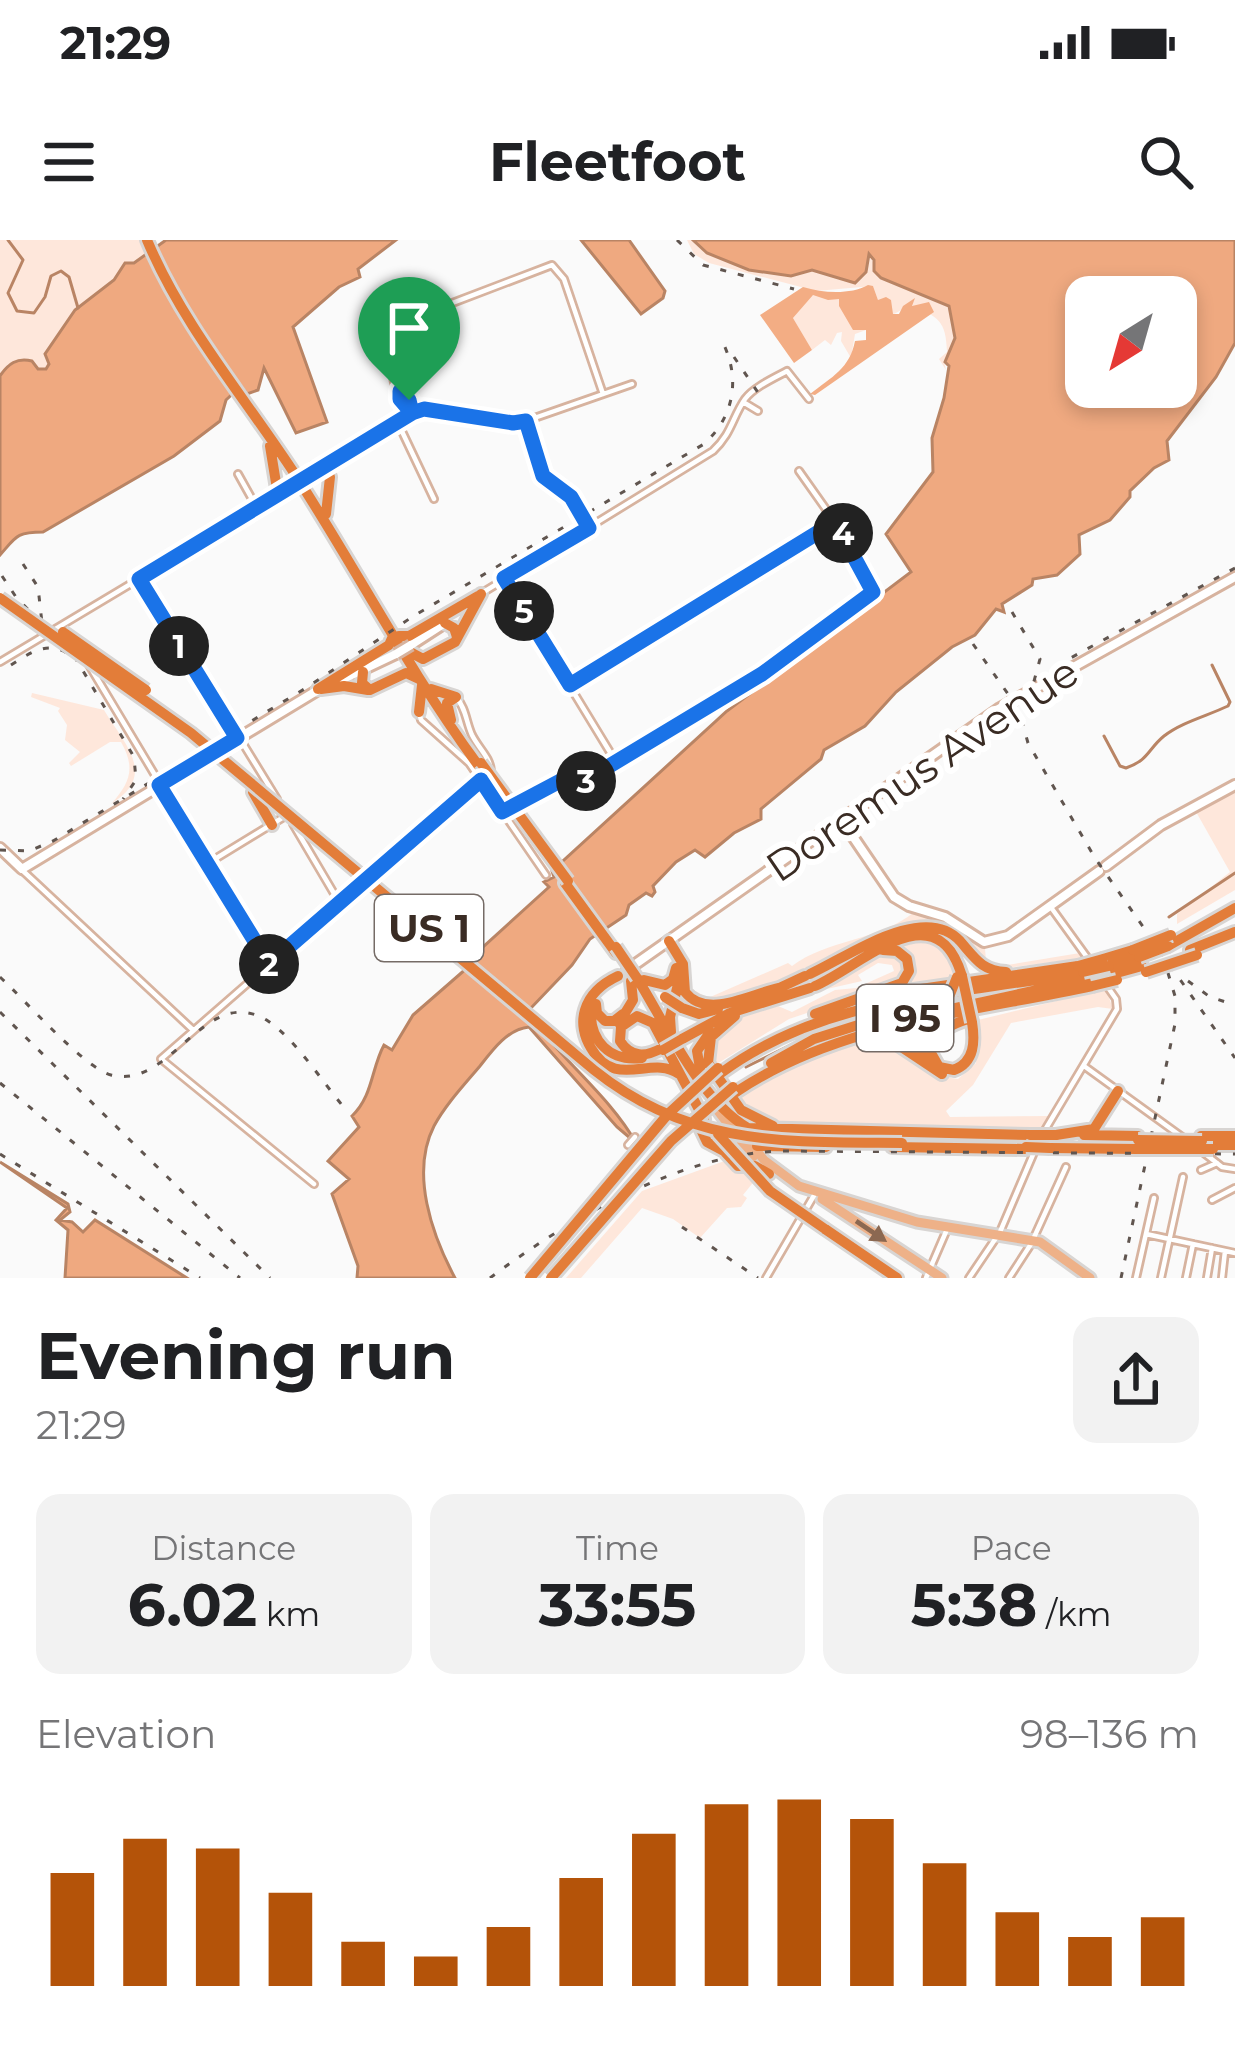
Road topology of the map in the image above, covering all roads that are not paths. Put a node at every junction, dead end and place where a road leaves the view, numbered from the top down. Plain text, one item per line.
1 (151, 242) edge
2 (632, 384) dead end
3 (603, 394) junction
4 (809, 399) dead end
5 (743, 402) junction
6 (246, 403) junction
7 (411, 411) junction
8 (758, 411) dead end
9 (398, 421) junction
10 (526, 421) junction
11 (267, 436) junction
12 (327, 468) junction
13 (800, 471) dead end
14 (345, 473) dead end
15 (238, 474) dead end
16 (291, 484) junction
17 (434, 500) dead end
18 (257, 508) junction
19 (326, 514) junction
20 (835, 522) junction
21 (589, 528) junction
22 (504, 578) junction
23 (1235, 578) edge
24 (139, 579) junction
25 (481, 594) junction
26 (0, 596) edge
27 (65, 623) junction
28 (445, 623) junction
29 (47, 625) junction
30 (457, 637) junction
31 (401, 645) junction
32 (433, 655) junction
33 (0, 662) edge
34 (363, 672) junction
35 (394, 678) junction
36 (426, 683) junction
37 (570, 685) junction
38 (318, 689) junction
39 (368, 690) junction
40 (456, 697) junction
41 (419, 712) junction
42 (449, 721) junction
43 (237, 738) junction
44 (616, 762) junction
45 (481, 780) junction
46 (1235, 784) edge
47 (159, 785) junction
48 (502, 812) junction
49 (287, 815) junction
50 (842, 819) junction
51 (272, 825) junction
52 (0, 848) edge
53 (12, 859) junction
54 (32, 862) junction
55 (208, 863) junction
56 (22, 869) junction
57 (546, 875) dead end
58 (339, 902) junction
59 (1050, 906) junction
60 (1235, 908) edge
61 (1235, 933) edge
62 (668, 942) junction
63 (1183, 945) junction
64 (850, 956) junction
65 (869, 956) junction
66 (680, 958) junction
67 (1140, 961) junction
68 (269, 964) junction
69 (1111, 970) junction
70 (1033, 973) junction
71 (961, 976) junction
72 (634, 978) junction
73 (1085, 978) junction
74 (810, 981) junction
75 (602, 985) junction
76 (778, 988) junction
77 (742, 998) junction
78 (760, 1005) junction
79 (629, 1007) junction
80 (815, 1014) junction
81 (735, 1016) junction
82 (974, 1022) junction
83 (193, 1030) junction
84 (673, 1044) junction
85 (762, 1046) junction
86 (824, 1046) junction
87 (643, 1058) junction
88 (771, 1063) junction
89 (1084, 1066) junction
90 (720, 1071) junction
91 (956, 1073) junction
92 (684, 1082) junction
93 (708, 1088) junction
94 (734, 1089) junction
95 (1118, 1091) junction
96 (724, 1109) junction
97 (831, 1130) junction
98 (714, 1132) junction
99 (1013, 1135) junction
100 (635, 1137) dead end
101 (904, 1140) junction
102 (1054, 1142) junction
103 (1028, 1143) junction
104 (1235, 1143) edge
105 (628, 1145) dead end
106 (758, 1155) junction
107 (1217, 1163) junction
108 (744, 1167) junction
109 (1066, 1167) dead end
110 (1233, 1168) edge
111 (1201, 1170) dead end
112 (769, 1174) junction
113 (1183, 1177) dead end
114 (1235, 1178) edge
115 (314, 1184) dead end
116 (1235, 1188) edge
117 (816, 1194) junction
118 (1154, 1198) dead end
119 (1213, 1200) dead end
120 (1188, 1203) dead end
121 (1176, 1208) junction
122 (948, 1228) junction
123 (1146, 1234) junction
124 (998, 1235) junction
125 (1169, 1238) junction
126 (1032, 1240) junction
127 (1193, 1244) junction
128 (1212, 1248) junction
129 (1226, 1251) junction
130 (1235, 1253) edge
131 (927, 1274) edge
132 (534, 1278) edge
133 (555, 1278) edge
134 (766, 1278) edge
135 (897, 1278) edge
136 (942, 1278) edge
137 (969, 1278) edge
138 (1009, 1278) edge
139 (1090, 1278) edge
140 (1136, 1278) edge
141 (1161, 1278) edge
142 (1186, 1278) edge
143 (1208, 1278) edge
144 (1222, 1278) edge

1 - 6 highway
2 - 3 street
3 - 7 street
3 - 10 street
4 - 5 street
5 - 8 street
5 - 21 street
6 - 11 highway
6 - 16 highway
7 - 9 street
7 - 10 street
9 - 12 street
9 - 17 street
10 - 21 street
11 - 16 highway
11 - 16 highway
12 - 14 highway
12 - 16 street
12 - 16 street
12 - 19 highway
13 - 20 street
15 - 18 street
16 - 18 street
16 - 19 highway
16 - 31 highway
18 - 24 street
19 - 31 highway
20 - 37 street
20 - 44 street
21 - 22 street
22 - 25 street
22 - 37 street
23 - 50 main road, Doremus Avenue
24 - 27 street
24 - 43 street
25 - 28 street
25 - 30 highway
25 - 31 highway
26 - 29 highway, US 1, bridge
27 - 33 street
27 - 47 street
28 - 30 highway
28 - 31 main road
29 - 51 highway, bridge
29 - 98 highway, US 1, bridge
29 - 101 highway, US 1, bridge
30 - 32 highway
31 - 32 highway
31 - 34 main road
31 - 35 highway
31 - 36 highway
31 - 38 highway
32 - 36 highway
34 - 38 main road
34 - 39 highway
35 - 36 highway
35 - 39 highway
36 - 40 highway
36 - 41 highway
36 - 42 highway
37 - 44 street
38 - 39 highway
38 - 43 main road
40 - 42 highway
40 - 45 street
41 - 42 highway
41 - 45 street
42 - 72 highway, bridge
43 - 47 main road
43 - 49 street
44 - 48 street
45 - 48 street
45 - 58 street
46 - 59 main road
47 - 54 main road
47 - 55 street
48 - 57 street
49 - 51 street
49 - 58 street
50 - 59 main road
50 - 62 main road, Doremus Avenue
51 - 55 street
52 - 53 main road
53 - 54 main road
53 - 56 main road
54 - 56 main road
55 - 68 street
56 - 83 street
58 - 68 street
59 - 89 street
60 - 63 highway, I 95
61 - 63 highway, I 95
62 - 66 highway
62 - 72 main road, Doremus Avenue
62 - 72 highway
63 - 67 highway, I 95, bridge
63 - 67 highway, I 95, bridge
64 - 70 highway
64 - 71 highway
64 - 74 highway
65 - 71 highway
65 - 74 highway
65 - 80 highway
66 - 77 highway
66 - 84 highway
67 - 69 highway, I 95
67 - 69 highway, I 95
68 - 83 street
69 - 73 highway, I 95, bridge
69 - 73 highway, I 95, bridge
70 - 73 highway, I 95
70 - 80 highway, I 95
71 - 82 highway, bridge
71 - 88 highway, bridge
72 - 75 highway
72 - 77 highway, bridge
72 - 79 highway
72 - 79 highway
72 - 84 highway
73 - 82 highway
73 - 85 highway, I 95
73 - 86 highway, I 95
73 - 88 highway, I 95
74 - 76 highway
74 - 78 highway
75 - 87 highway
75 - 92 highway
76 - 77 highway
76 - 84 highway
78 - 81 highway
78 - 84 highway
79 - 87 highway
80 - 90 highway, I 95
81 - 93 highway
81 - 97 highway
82 - 91 highway
83 - 115 street
84 - 87 highway
84 - 92 highway
84 - 93 highway
84 - 98 highway
84 - 106 main road
85 - 90 highway, I 95
85 - 91 highway, bridge
86 - 91 highway
86 - 94 highway, I 95
88 - 94 highway, I 95
89 - 95 street
89 - 124 street
90 - 132 highway, I 95, bridge
92 - 98 highway
92 - 108 highway
93 - 96 highway
94 - 133 highway, I 95, bridge
95 - 102 highway
95 - 107 street
96 - 97 highway
96 - 106 main road
97 - 99 highway
98 - 101 highway, US 1, bridge
98 - 106 highway, bridge
98 - 135 highway, bridge
99 - 101 highway, US 1
99 - 103 highway, US 1
100 - 105 street
101 - 103 highway
102 - 103 highway, US 1, bridge
102 - 104 highway, US 1, bridge
103 - 106 highway
106 - 108 highway
106 - 112 main road
106 - 117 main road
107 - 110 street
107 - 111 street
108 - 112 highway
109 - 126 street
110 - 114 street
112 - 117 main road
113 - 121 street
116 - 119 street
117 - 122 main road
117 -> 131 main road
117 - 134 street
118 - 123 street
120 - 121 street
121 - 125 street
122 - 124 main road
122 - 131 street
123 - 125 street
123 - 140 street
124 - 126 main road
124 - 137 street
125 - 127 street
125 - 141 street
126 - 138 street
126 - 139 main road
127 - 128 street
127 - 142 street
128 - 129 street
128 - 143 street
129 - 130 street
129 - 144 street
131 - 136 main road

